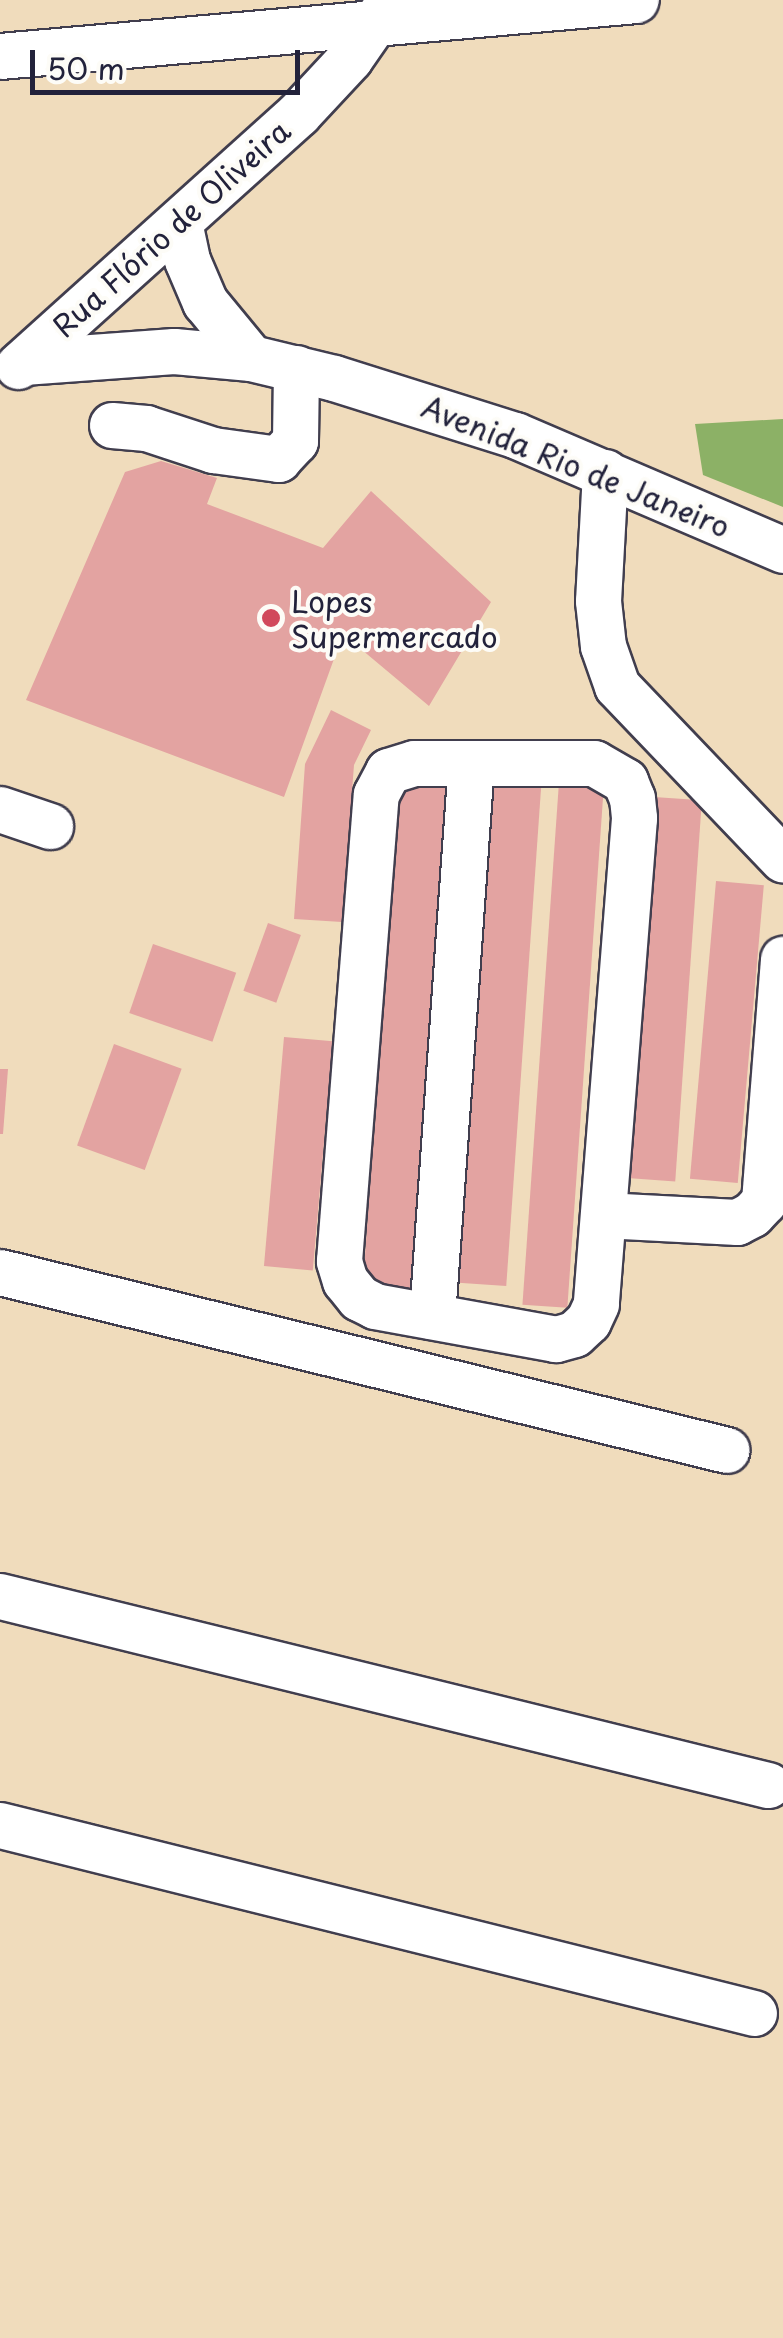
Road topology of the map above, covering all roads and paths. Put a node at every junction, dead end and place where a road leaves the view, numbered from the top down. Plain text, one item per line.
1 (636, 0) edge
2 (383, 12) edge
3 (187, 18) edge
4 (0, 56) edge
5 (180, 222) junction
6 (251, 358) junction
7 (296, 368) junction
8 (12, 371) edge
9 (112, 424) dead end
10 (605, 472) junction
11 (783, 550) edge
12 (660, 736) junction
13 (471, 763) junction
14 (625, 782) junction
15 (0, 810) edge
16 (50, 826) dead end
17 (783, 860) edge
18 (783, 959) edge
19 (602, 1215) junction
20 (0, 1272) edge
21 (432, 1316) junction
22 (727, 1450) dead end
23 (0, 1596) edge
24 (768, 1785) dead end
25 (0, 1825) edge
26 (754, 2014) dead end

1 - 2 street
2 - 3 street
2 - 5 street, Rua Flório de Oliveira
3 - 4 street
5 - 6 street
5 - 8 street, Rua Flório de Oliveira
6 - 7 street, Avenida Rio de Janeiro
6 - 8 street, Avenida Rio de Janeiro
7 - 9 street
7 - 10 street, Avenida Rio de Janeiro
10 - 11 street, Avenida Rio de Janeiro
10 - 12 street
12 - 14 street
12 - 17 street
13 - 14 street
13 - 21 street
13 - 21 street
14 - 19 street
15 - 16 street
18 - 19 street
19 - 21 street
20 - 22 street
23 - 24 street
25 - 26 street

